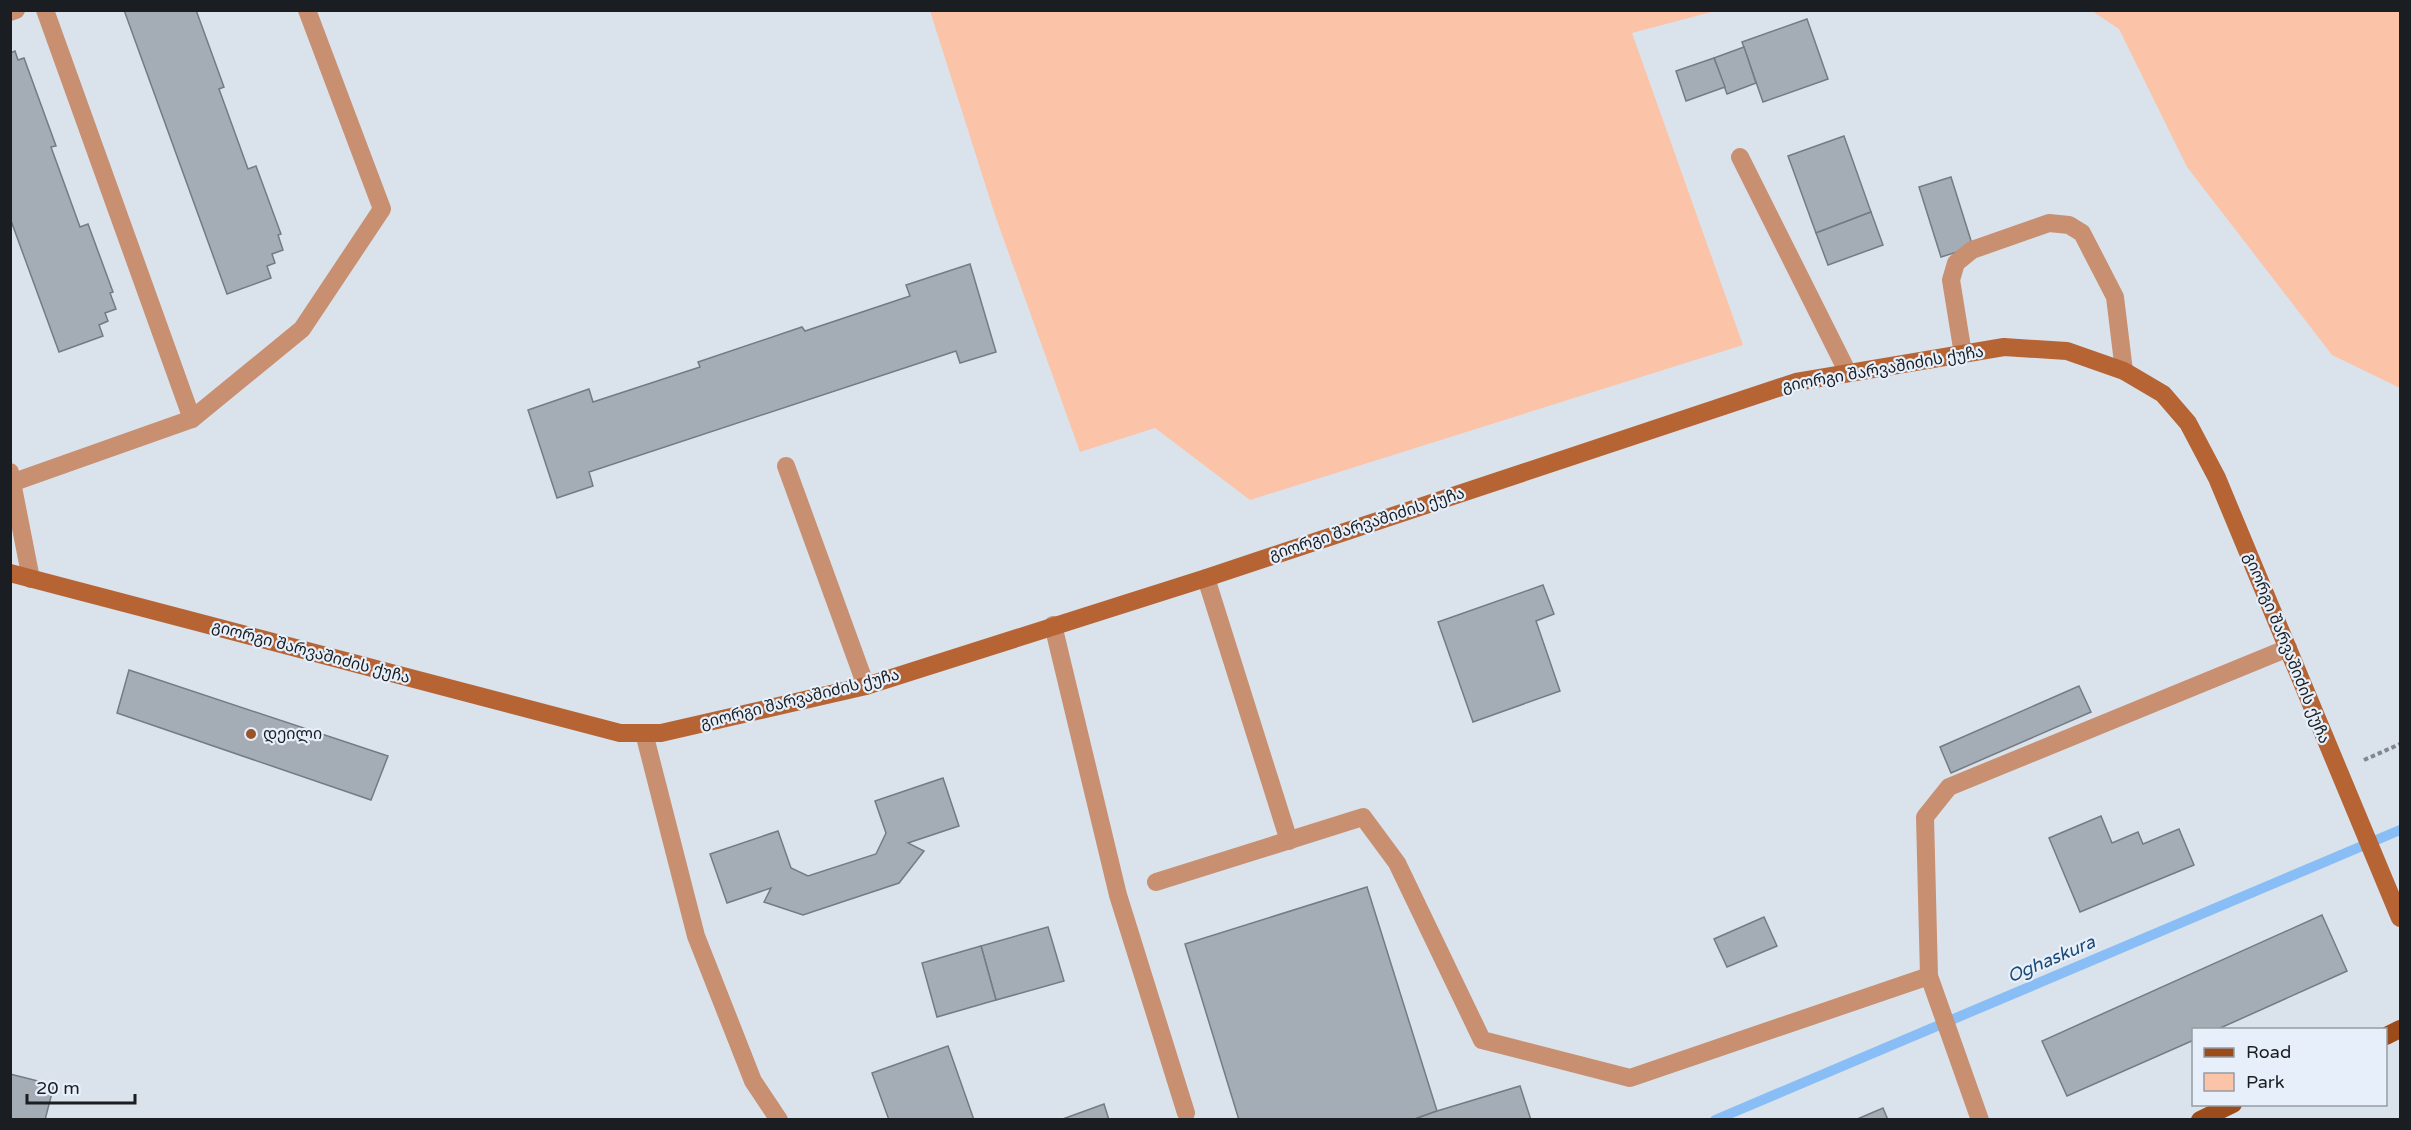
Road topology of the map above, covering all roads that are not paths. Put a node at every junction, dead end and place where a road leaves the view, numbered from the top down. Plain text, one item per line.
1 (16, 10) edge
2 (45, 10) edge
3 (307, 10) edge
4 (10, 12) edge
5 (1740, 157) dead end
6 (1963, 354) junction
7 (2124, 371) junction
8 (1848, 373) junction
9 (192, 419) junction
10 (786, 465) dead end
11 (12, 477) edge
12 (10, 573) edge
13 (1206, 578) junction
14 (31, 579) junction
15 (1053, 625) junction
16 (2288, 648) junction
17 (866, 686) junction
18 (644, 733) junction
19 (1288, 841) junction
20 (1156, 882) dead end
21 (2400, 918) edge
22 (1929, 976) junction
23 (2229, 1106) edge
24 (1186, 1113) dead end
25 (779, 1119) edge
26 (1980, 1119) edge
27 (2200, 1119) edge

1 - 4 street
2 - 9 street
3 - 9 street
5 - 8 street
6 - 7 street, გიორგი შარვაშიძის ქუჩა
6 - 7 street
6 - 8 street, გიორგი შარვაშიძის ქუჩა
7 - 16 street, გიორგი შარვაშიძის ქუჩა
8 - 13 street, გიორგი შარვაშიძის ქუჩა
9 - 11 street
10 - 17 street
11 - 14 street
12 - 14 street, გიორგი შარვაშიძის ქუჩა
13 - 15 street, გიორგი შარვაშიძის ქუჩა
13 - 19 street
14 - 18 street, გიორგი შარვაშიძის ქუჩა
15 - 17 street, გიორგი შარვაშიძის ქუჩა
15 - 24 street
16 - 21 street, გიორგი შარვაშიძის ქუჩა
16 - 22 street
17 - 18 street, გიორგი შარვაშიძის ქუჩა
18 - 25 street
19 - 20 street
19 - 22 street
22 - 26 street
23 - 27 main road

